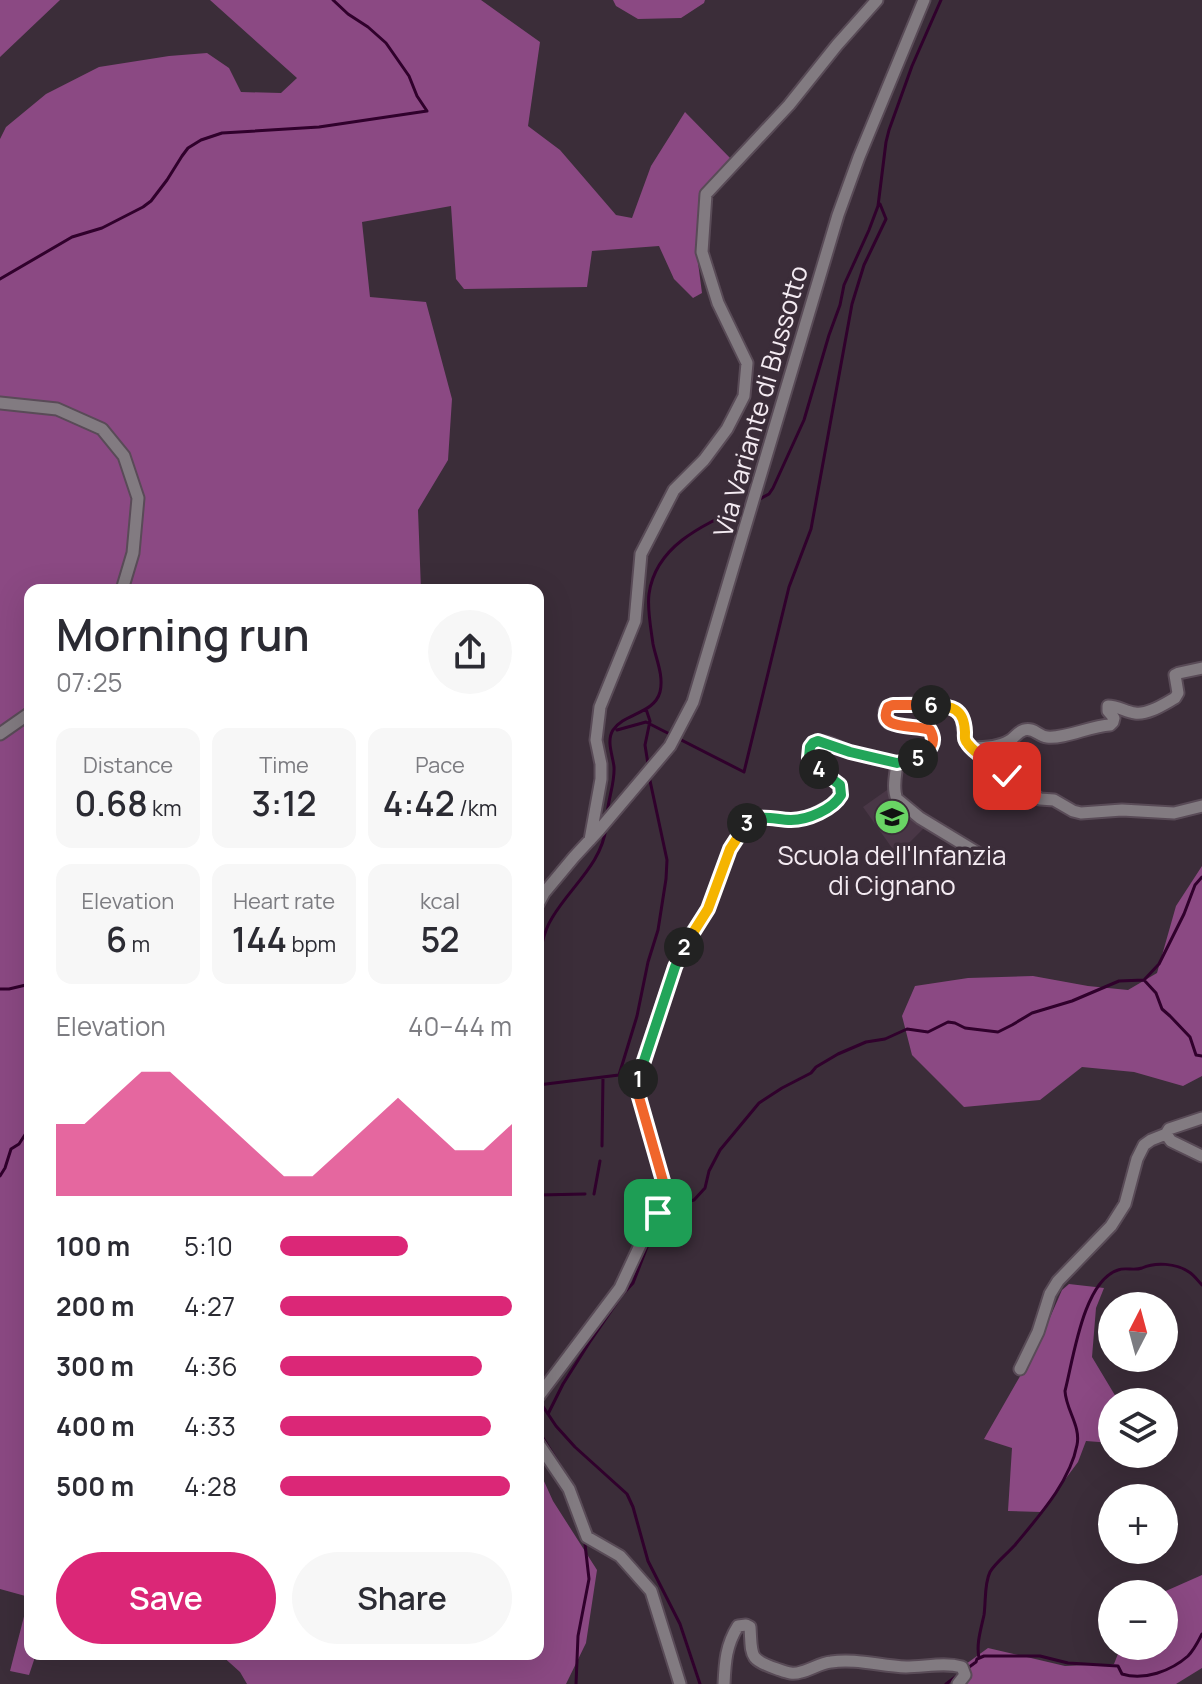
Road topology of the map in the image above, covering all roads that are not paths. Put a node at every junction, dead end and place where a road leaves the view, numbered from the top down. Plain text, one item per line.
1 (877, 0) edge
2 (924, 0) edge
3 (0, 403) edge
4 (124, 584) edge
5 (1202, 668) edge
6 (24, 717) edge
7 (0, 734) edge
8 (972, 748) junction
9 (897, 763) junction
10 (1202, 806) edge
11 (590, 840) junction
12 (981, 855) dead end
13 (544, 893) edge
14 (1202, 1118) edge
15 (1166, 1134) junction
16 (1202, 1156) edge
17 (1020, 1369) dead end
18 (544, 1390) edge
19 (544, 1452) edge
20 (680, 1684) edge
21 (724, 1684) edge
22 (958, 1684) edge

1 - 11 street
2 - 11 street, Via Variante di Bussotto
3 - 4 street
5 - 8 street
6 - 7 street
8 - 9 street
8 - 10 street
9 - 12 street
9 - 18 street
11 - 13 street, Via Variante di Bussotto
14 - 15 street
15 - 16 street
15 - 17 street
19 - 20 street
21 - 22 street

